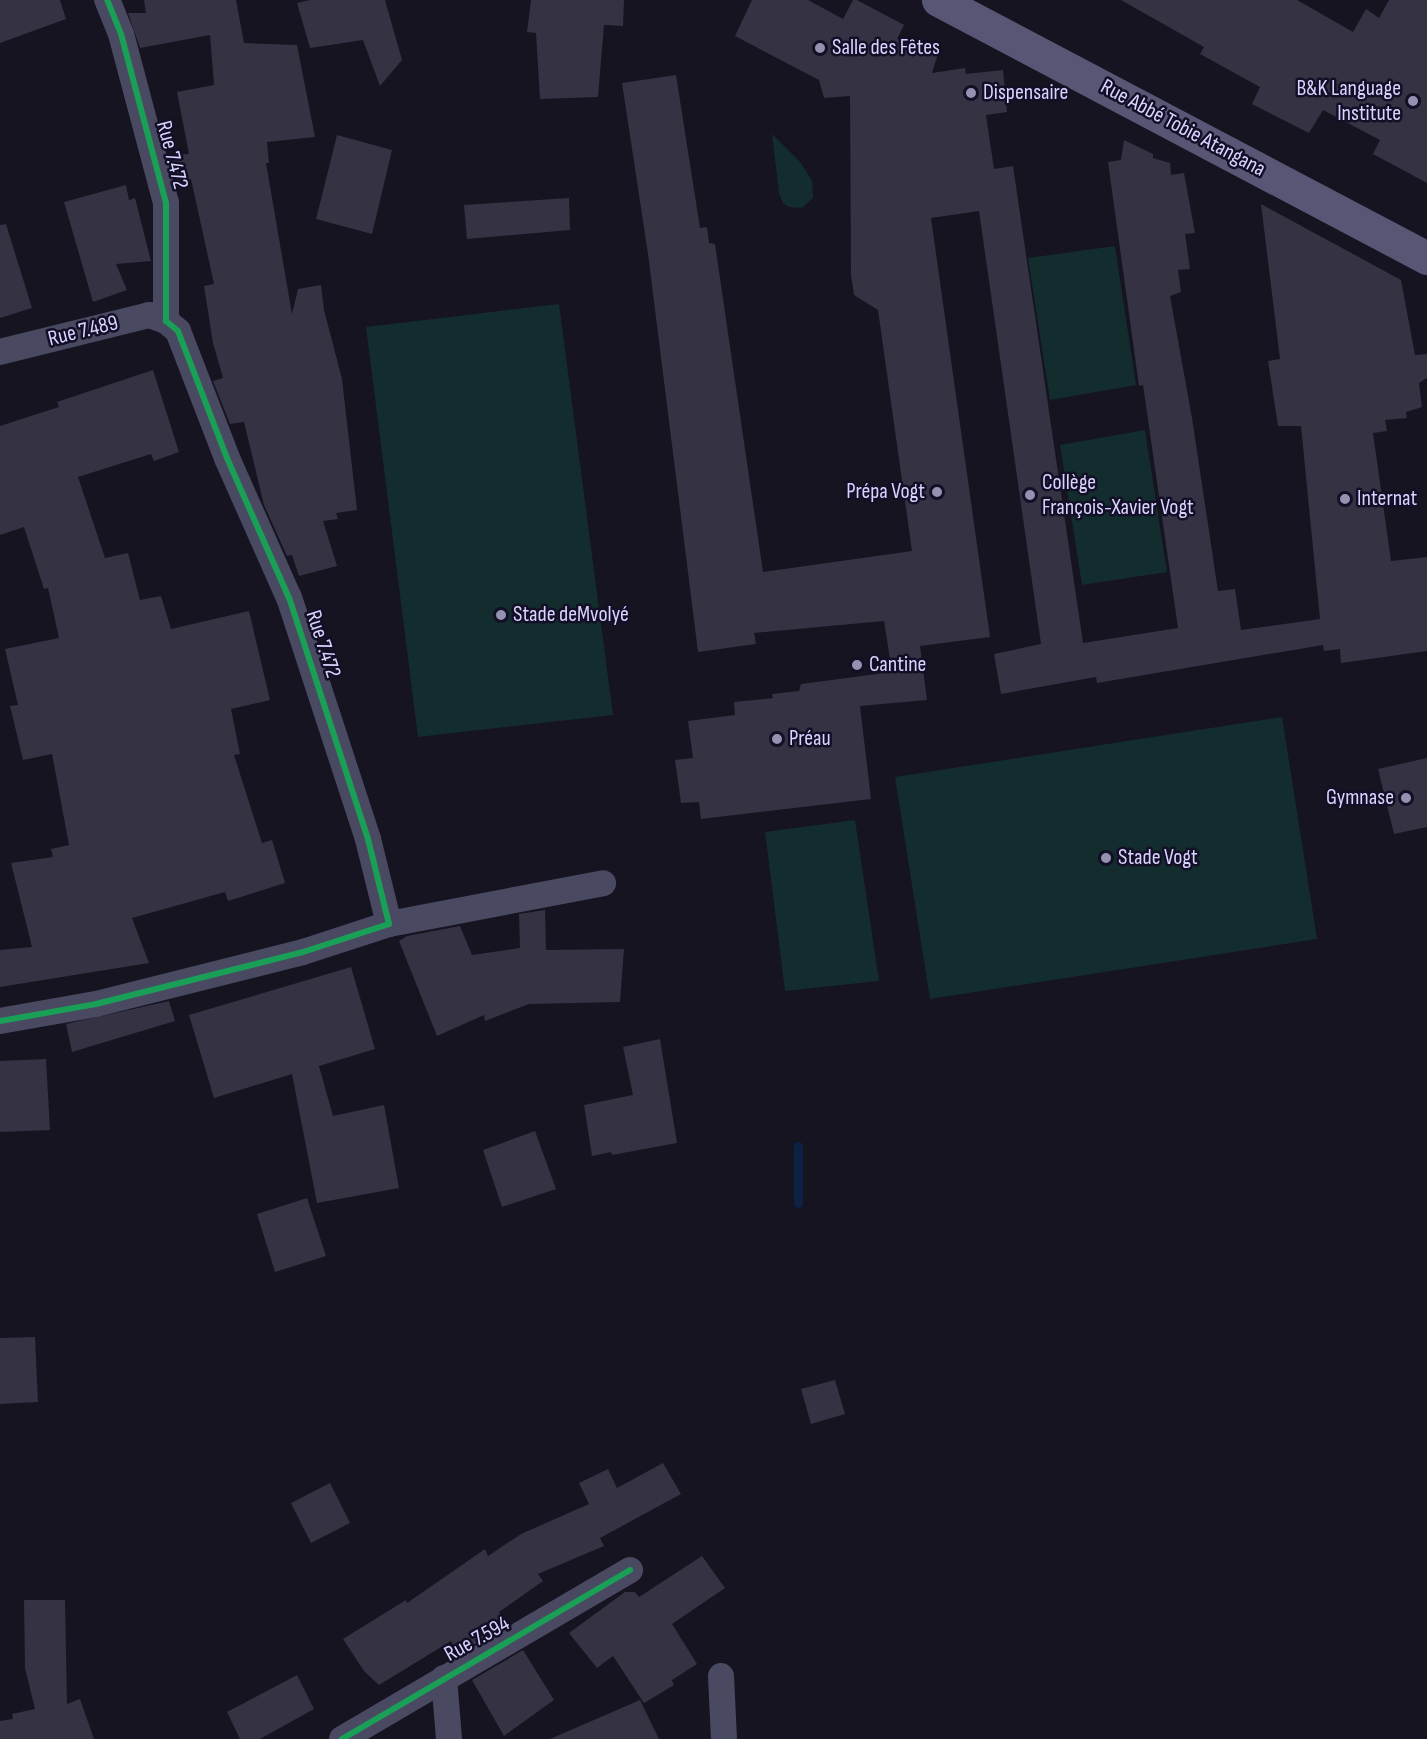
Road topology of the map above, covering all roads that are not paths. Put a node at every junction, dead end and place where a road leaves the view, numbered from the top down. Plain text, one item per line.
1 (106, 0) edge
2 (938, 0) edge
3 (1427, 258) edge
4 (166, 321) junction
5 (0, 352) edge
6 (603, 883) dead end
7 (389, 924) junction
8 (0, 1021) edge
9 (630, 1570) dead end
10 (721, 1676) dead end
11 (444, 1678) junction
12 (342, 1739) edge
13 (449, 1739) edge
14 (724, 1739) edge

1 - 4 street, Rue 7.472
2 - 3 main road, Rue Abbé Tobie Atangana
4 - 5 street, Rue 7.489
4 - 7 street, Rue 7.472
6 - 7 street
7 - 8 street
9 - 11 street, Rue 7.594
10 - 14 street
11 - 12 street, Rue 7.594
11 - 13 street

